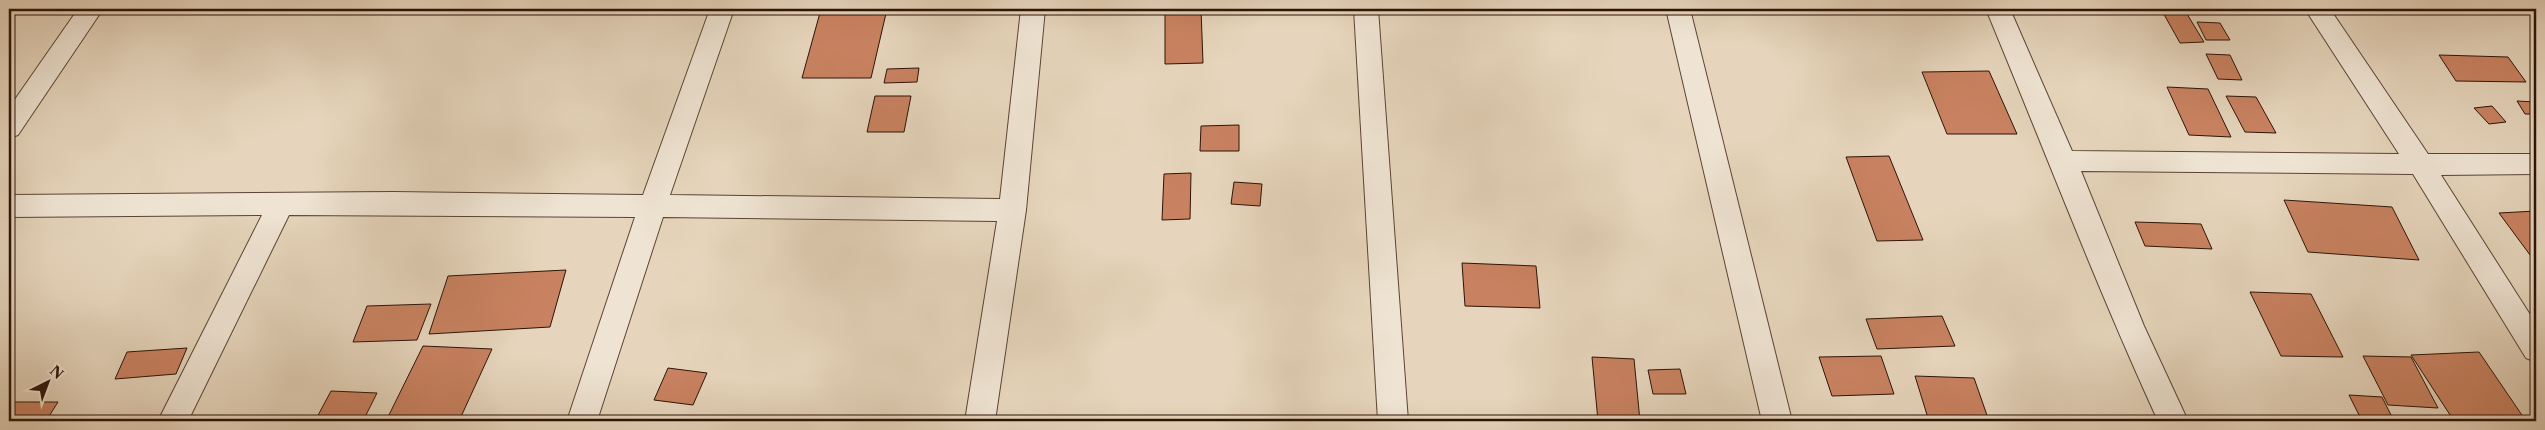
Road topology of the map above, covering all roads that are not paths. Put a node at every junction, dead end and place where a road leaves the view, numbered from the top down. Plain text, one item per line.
1 (91, 9) edge
2 (722, 9) edge
3 (1033, 9) edge
4 (1366, 9) edge
5 (1678, 9) edge
6 (1998, 9) edge
7 (2317, 9) edge
8 (9, 128) edge
9 (2063, 161) junction
10 (2536, 164) edge
11 (2421, 166) junction
12 (281, 204) junction
13 (9, 206) edge
14 (652, 207) junction
15 (1012, 210) junction
16 (2536, 349) edge
17 (173, 421) edge
18 (582, 421) edge
19 (980, 421) edge
20 (1393, 421) edge
21 (1777, 421) edge
22 (2173, 421) edge

1 - 8 street
2 - 14 street
3 - 15 street
4 - 20 street
5 - 21 street
6 - 9 street
7 - 11 street
9 - 11 street
9 - 22 street
10 - 11 street
11 - 16 street
12 - 13 street
12 - 14 street
12 - 17 street
14 - 15 street
14 - 18 street
15 - 19 street

